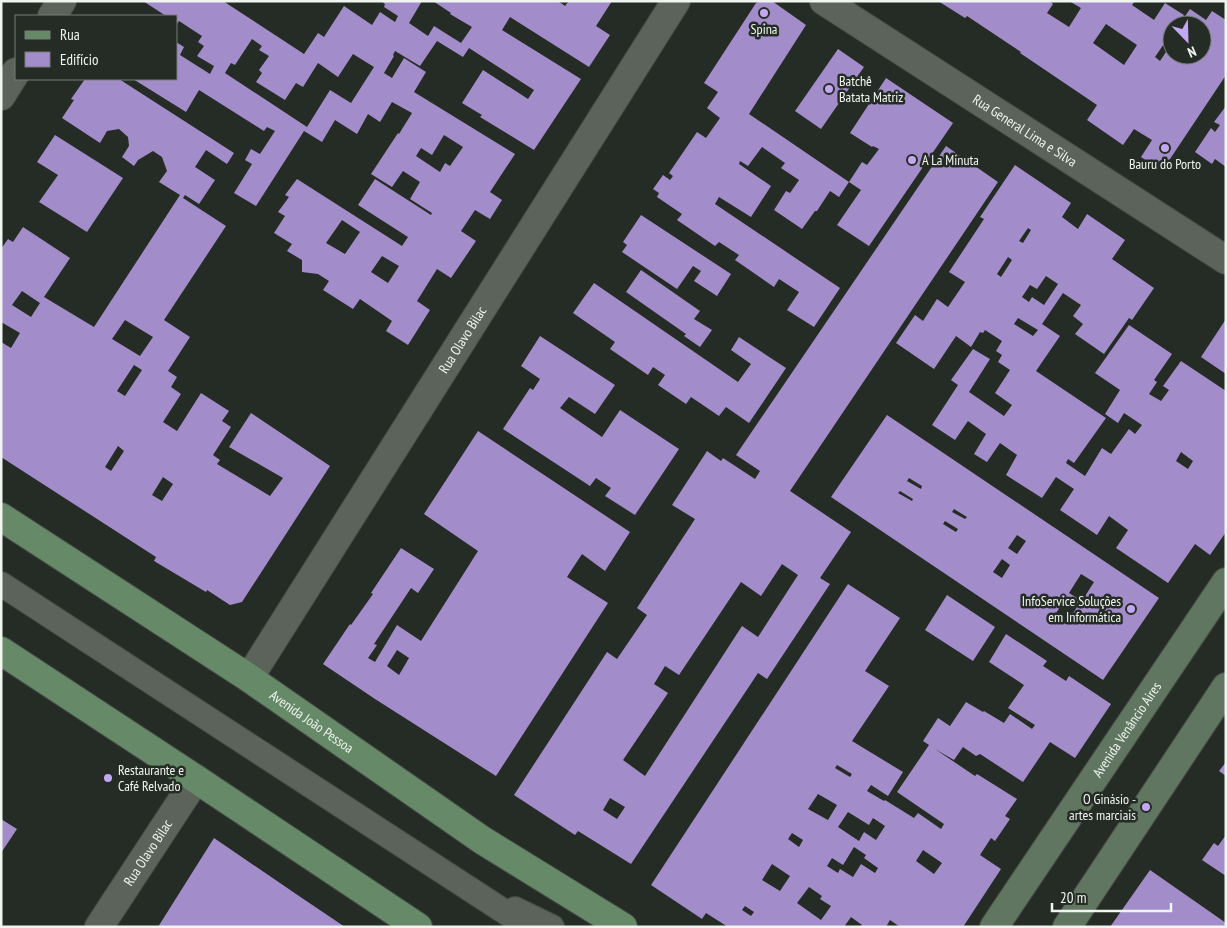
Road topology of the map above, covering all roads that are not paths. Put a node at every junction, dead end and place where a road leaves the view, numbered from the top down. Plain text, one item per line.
1 (62, 1) edge
2 (676, 1) edge
3 (824, 1) edge
4 (53, 15) edge
5 (15, 74) edge
6 (1, 96) edge
7 (1226, 260) edge
8 (1, 516) edge
9 (1226, 582) edge
10 (1, 584) edge
11 (1, 651) edge
12 (249, 678) junction
13 (1226, 687) edge
14 (196, 779) junction
15 (457, 880) junction
16 (99, 927) edge
17 (418, 927) edge
18 (510, 927) edge
19 (528, 927) edge
20 (552, 927) edge
21 (623, 927) edge
22 (994, 927) edge
23 (1067, 927) edge

1 - 4 street
2 - 12 street, Rua Olavo Bilac
3 - 7 street, Rua General Lima e Silva
5 - 6 street
8 - 12 main road, Avenida João Pessoa
9 - 22 main road, Avenida Venâncio Aires
10 - 15 lane
11 - 14 main road
12 - 21 main road, Avenida João Pessoa
13 - 23 main road
14 - 16 street, Rua Olavo Bilac
14 - 17 main road
15 - 18 lane
15 - 19 lane
15 - 20 lane

